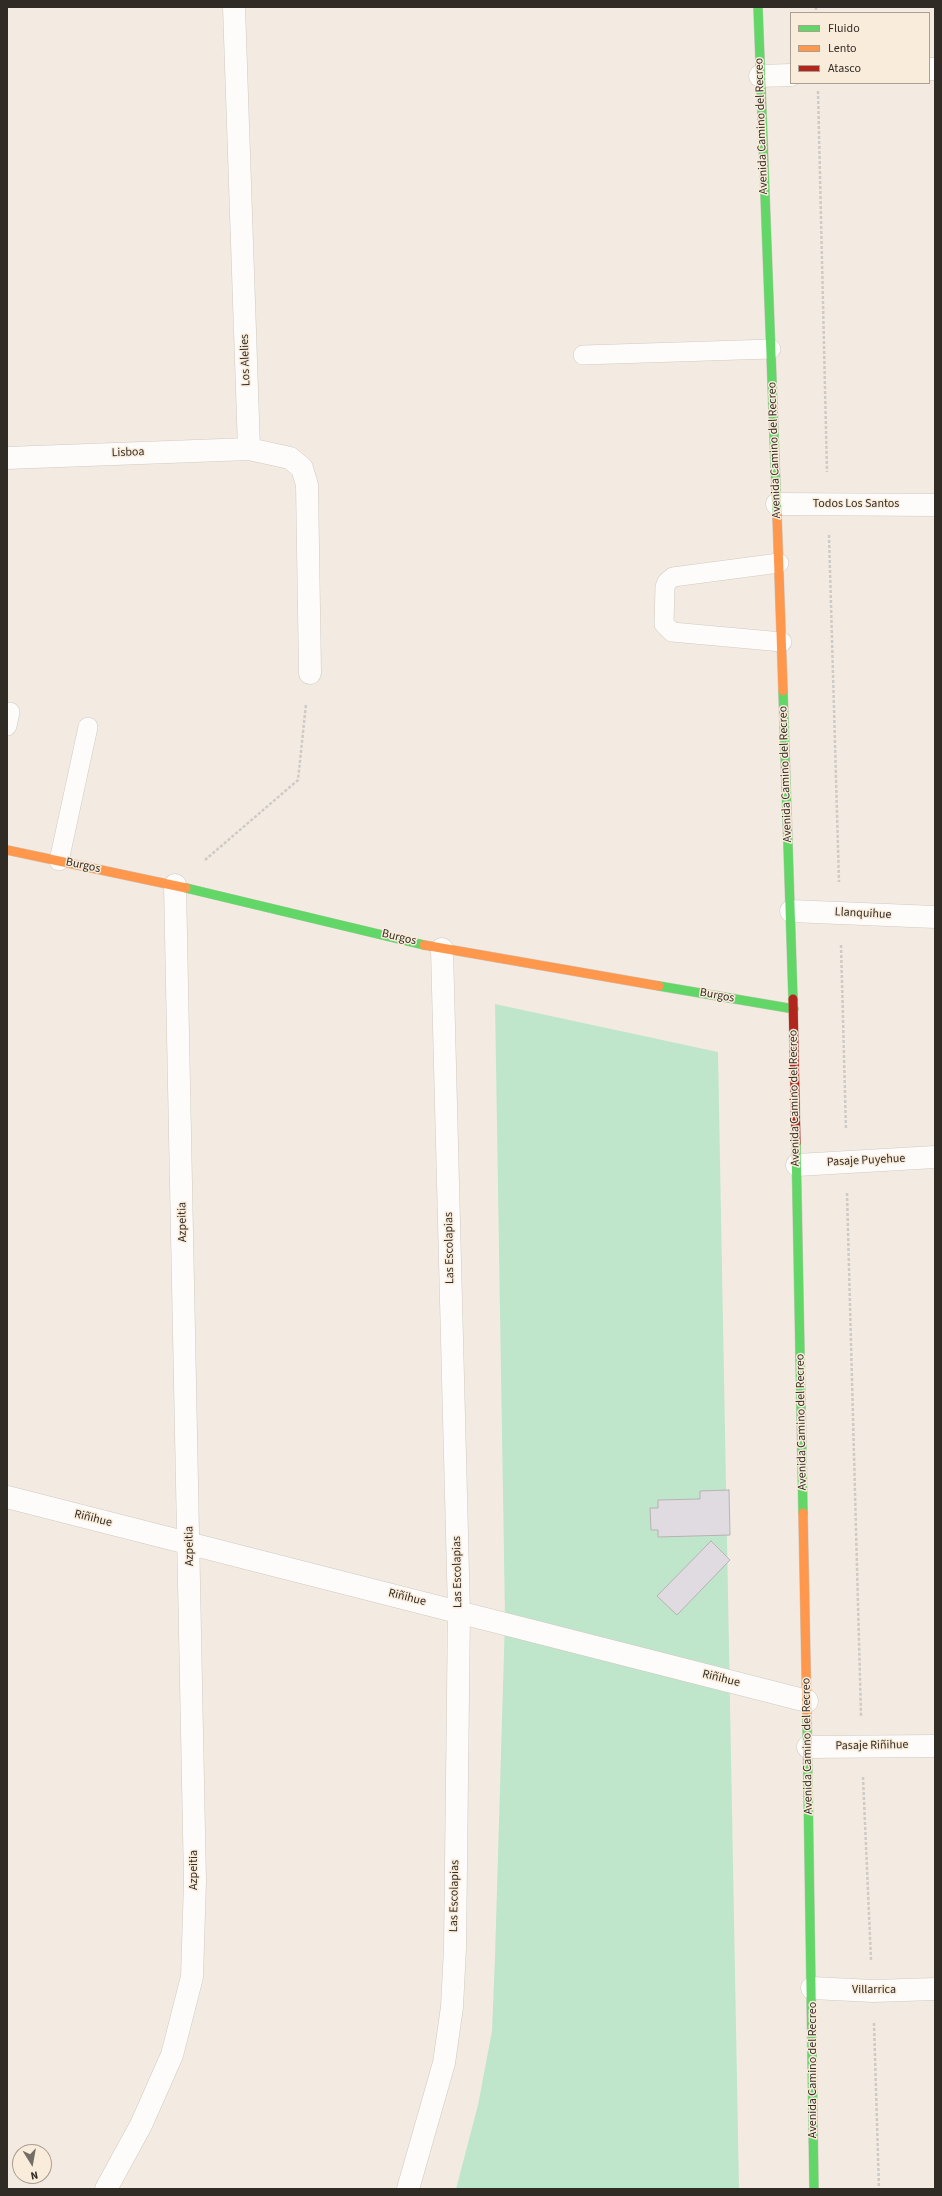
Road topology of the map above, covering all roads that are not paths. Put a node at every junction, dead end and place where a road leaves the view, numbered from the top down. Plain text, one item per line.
1 (234, 7) edge
2 (758, 7) edge
3 (790, 75) edge
4 (760, 76) junction
5 (771, 349) junction
6 (583, 355) dead end
7 (249, 449) junction
8 (7, 458) edge
9 (777, 504) junction
10 (935, 505) edge
11 (778, 563) junction
12 (782, 642) junction
13 (310, 673) road end
14 (88, 727) dead end
15 (7, 850) edge
16 (59, 861) junction
17 (175, 885) junction
18 (792, 911) junction
19 (935, 917) edge
20 (442, 949) junction
21 (794, 1009) junction
22 (935, 1157) edge
23 (797, 1165) junction
24 (7, 1497) edge
25 (190, 1543) junction
26 (459, 1612) junction
27 (807, 1701) junction
28 (935, 1746) edge
29 (808, 1747) junction
30 (812, 1988) junction
31 (935, 1989) edge
32 (106, 2189) edge
33 (408, 2189) edge
34 (814, 2189) edge

1 - 7 street, Los Alelies
2 - 4 street, Avenida Camino del Recreo
3 - 4 street
4 - 5 street, Avenida Camino del Recreo
5 - 6 lane
5 - 9 street, Avenida Camino del Recreo
7 - 8 street, Lisboa
7 - 13 street
9 - 10 street, Todos Los Santos
9 - 11 street, Avenida Camino del Recreo
11 - 12 street, Avenida Camino del Recreo
11 - 12 lane
12 - 18 street, Avenida Camino del Recreo
14 - 16 lane
15 - 16 street, Burgos
16 - 17 street, Burgos
17 - 20 street, Burgos
17 - 25 street, Azpeitia
18 - 19 street, Llanquihue
18 - 21 street, Avenida Camino del Recreo
20 - 21 street, Burgos
20 - 26 street, Las Escolapias
21 - 23 street, Avenida Camino del Recreo
22 - 23 street, Pasaje Puyehue
23 - 27 street, Avenida Camino del Recreo
24 - 25 street, Riñihue
25 - 26 street, Riñihue
25 - 32 street, Azpeitia
26 - 27 street, Riñihue
26 - 33 street, Las Escolapias
27 - 29 street, Avenida Camino del Recreo
28 - 29 street, Pasaje Riñihue
29 - 30 street, Avenida Camino del Recreo
30 - 31 street, Villarrica
30 - 34 street, Avenida Camino del Recreo

